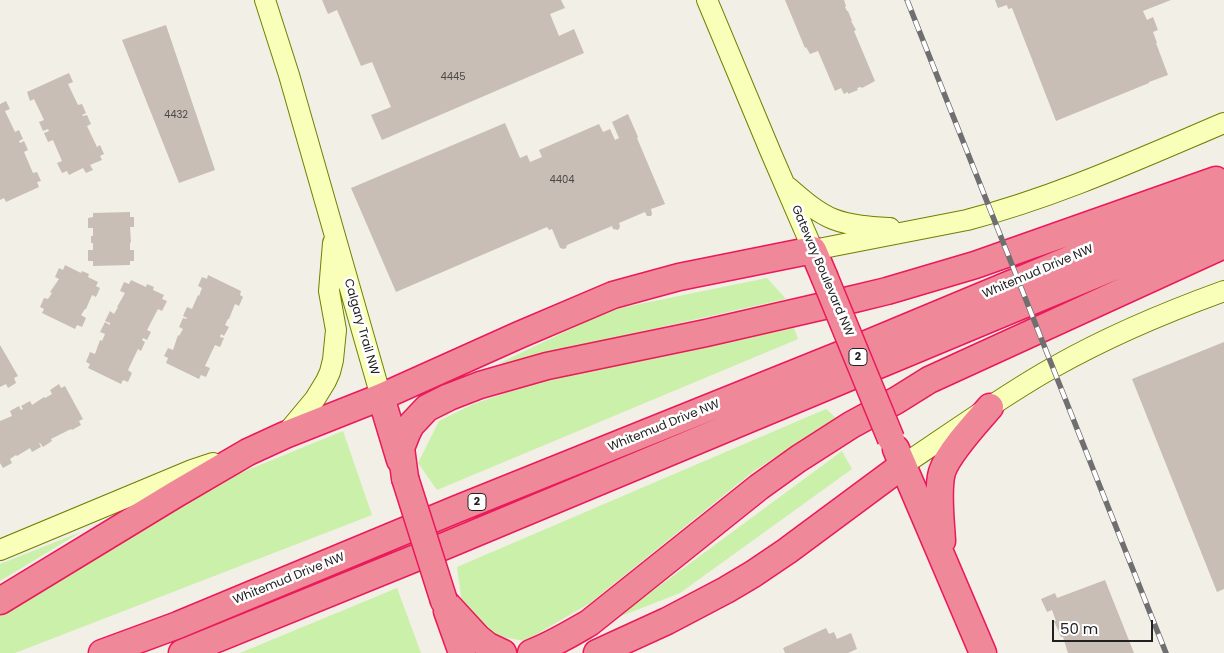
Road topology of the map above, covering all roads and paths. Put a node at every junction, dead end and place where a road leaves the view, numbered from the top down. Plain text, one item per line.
1 (265, 0) edge
2 (707, 0) edge
3 (1224, 123) edge
4 (1224, 177) edge
5 (784, 183) junction
6 (1224, 195) edge
7 (967, 220) junction
8 (1224, 221) edge
9 (334, 231) junction
10 (1224, 245) edge
11 (813, 250) junction
12 (1224, 291) edge
13 (381, 397) junction
14 (990, 407) junction
15 (285, 435) junction
16 (248, 452) junction
17 (903, 465) junction
18 (405, 478) junction
19 (0, 550) edge
20 (943, 560) junction
21 (444, 600) junction
22 (0, 601) edge
23 (102, 653) edge
24 (182, 653) edge
25 (462, 653) edge
26 (503, 653) edge
27 (531, 653) edge
28 (597, 653) edge
29 (983, 653) edge

1 - 9 main road, Calgary Trail NW
2 - 5 main road, Gateway Boulevard NW
3 - 7 main road
4 - 18 highway
5 - 7 main road
5 - 11 main road, Gateway Boulevard NW
6 - 23 highway, Whitemud Drive NW / 2
7 - 11 main road
8 - 24 highway, Whitemud Drive NW
9 - 13 main road, Calgary Trail NW
9 - 15 main road
10 - 27 highway
11 - 13 highway
11 - 17 highway, Gateway Boulevard NW / 2, bridge
12 - 14 main road
13 - 15 highway
13 - 18 highway, Calgary Trail NW
14 - 17 main road
14 - 20 highway
15 - 16 highway
16 - 19 main road
16 - 22 highway
17 - 20 highway, Gateway Boulevard NW / 2
17 - 28 highway
18 - 21 highway, Calgary Trail NW, bridge
20 - 29 highway, Gateway Boulevard NW / 2
21 - 25 highway, Calgary Trail NW
21 - 26 highway

